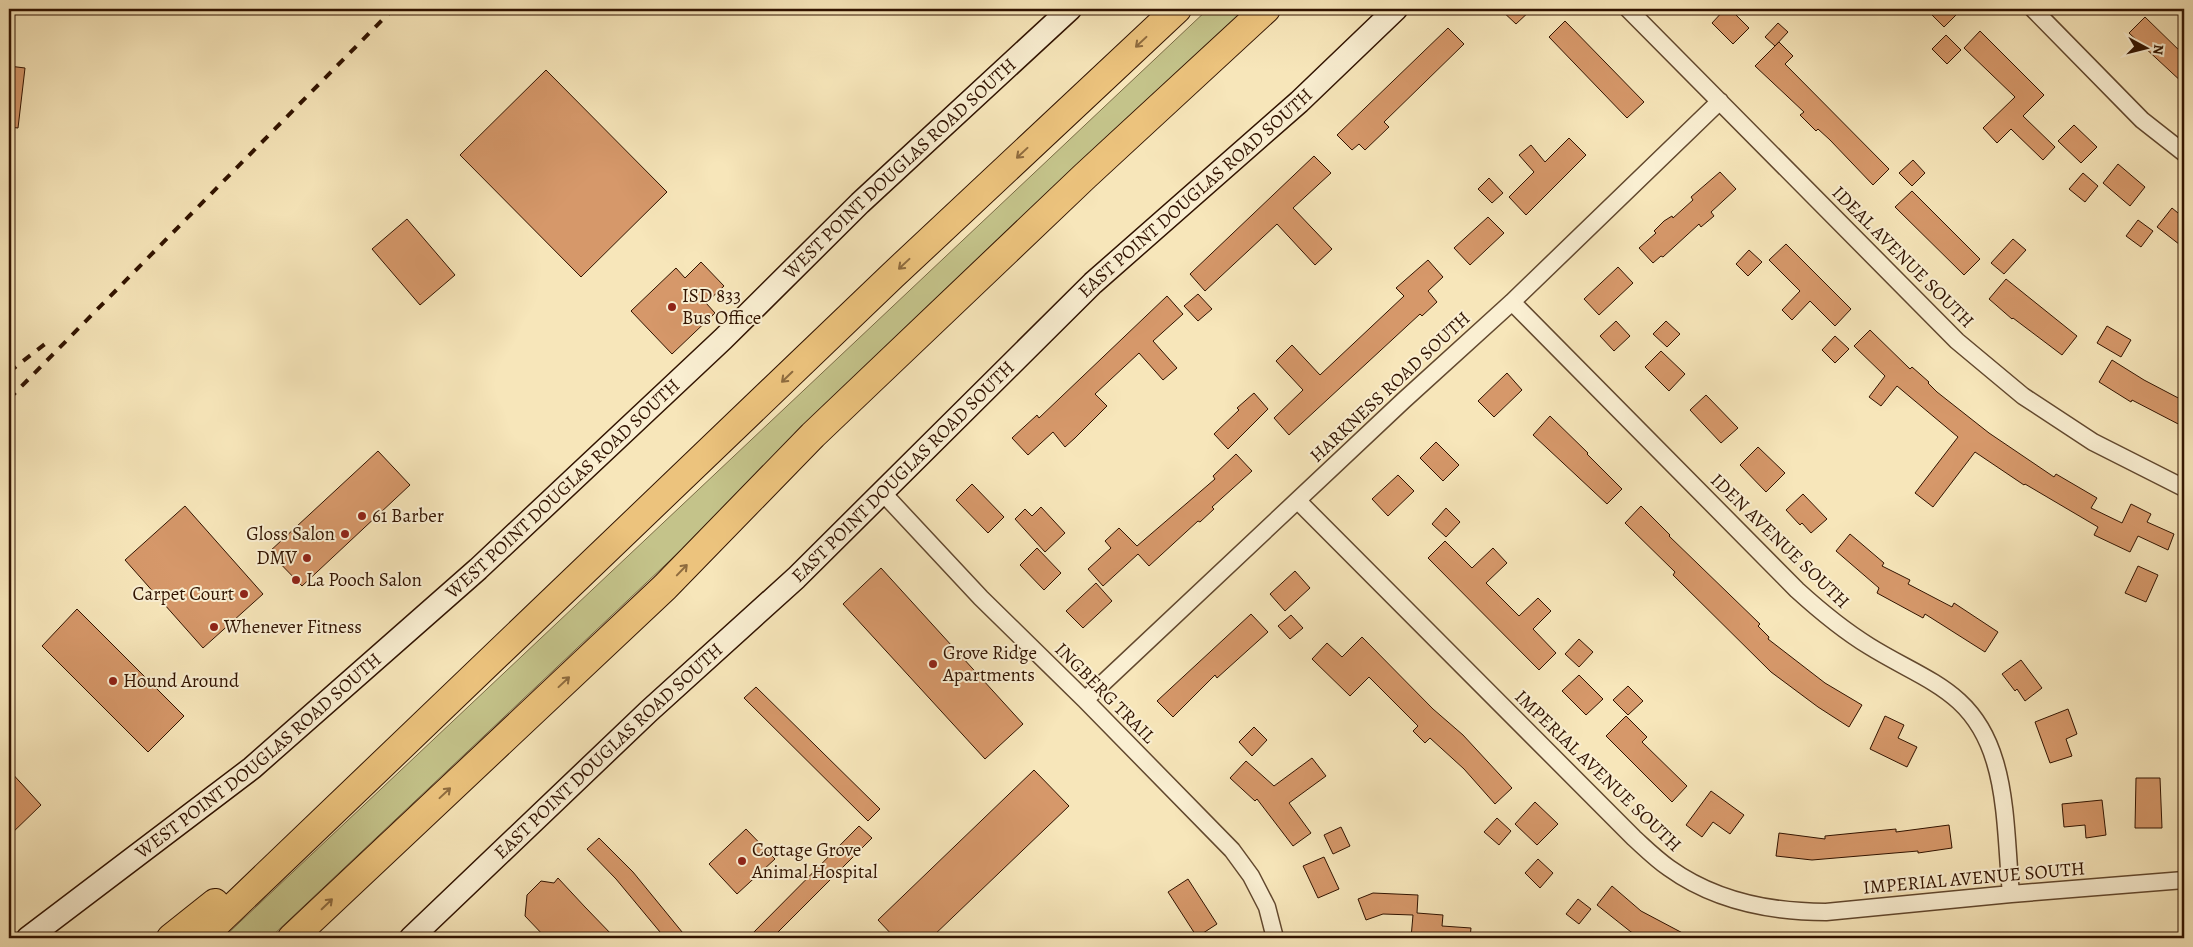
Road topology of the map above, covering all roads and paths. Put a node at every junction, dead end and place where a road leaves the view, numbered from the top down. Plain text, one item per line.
1 (1070, 9) edge
2 (1176, 9) edge
3 (1266, 9) edge
4 (1396, 9) edge
5 (1628, 9) edge
6 (2033, 9) edge
7 (1720, 101) junction
8 (2184, 153) edge
9 (1512, 302) junction
10 (2184, 488) edge
11 (882, 492) junction
12 (1298, 501) junction
13 (1085, 700) junction
14 (358, 788) junction
15 (2184, 880) edge
16 (2011, 894) junction
17 (28, 938) edge
18 (171, 938) edge
19 (201, 938) edge
20 (292, 938) edge
21 (411, 938) edge
22 (1275, 938) edge

1 - 17 street, WEST POINT DOUGLAS ROAD SOUTH
2 -> 14 highway
20 -> 3 highway
4 - 11 street, EAST POINT DOUGLAS ROAD SOUTH
5 - 7 street, IDEAL AVENUE SOUTH
6 - 8 street
7 - 9 street, HARKNESS ROAD SOUTH
7 - 10 street, IDEAL AVENUE SOUTH
9 - 12 street, HARKNESS ROAD SOUTH
9 - 16 street, IDEN AVENUE SOUTH
11 - 13 street, INGBERG TRAIL
11 - 21 street, EAST POINT DOUGLAS ROAD SOUTH
12 - 13 street, HARKNESS ROAD SOUTH
12 - 16 street, IMPERIAL AVENUE SOUTH
13 - 22 street, INGBERG TRAIL
14 - 18 highway
14 - 19 highway
15 - 16 street, IMPERIAL AVENUE SOUTH

